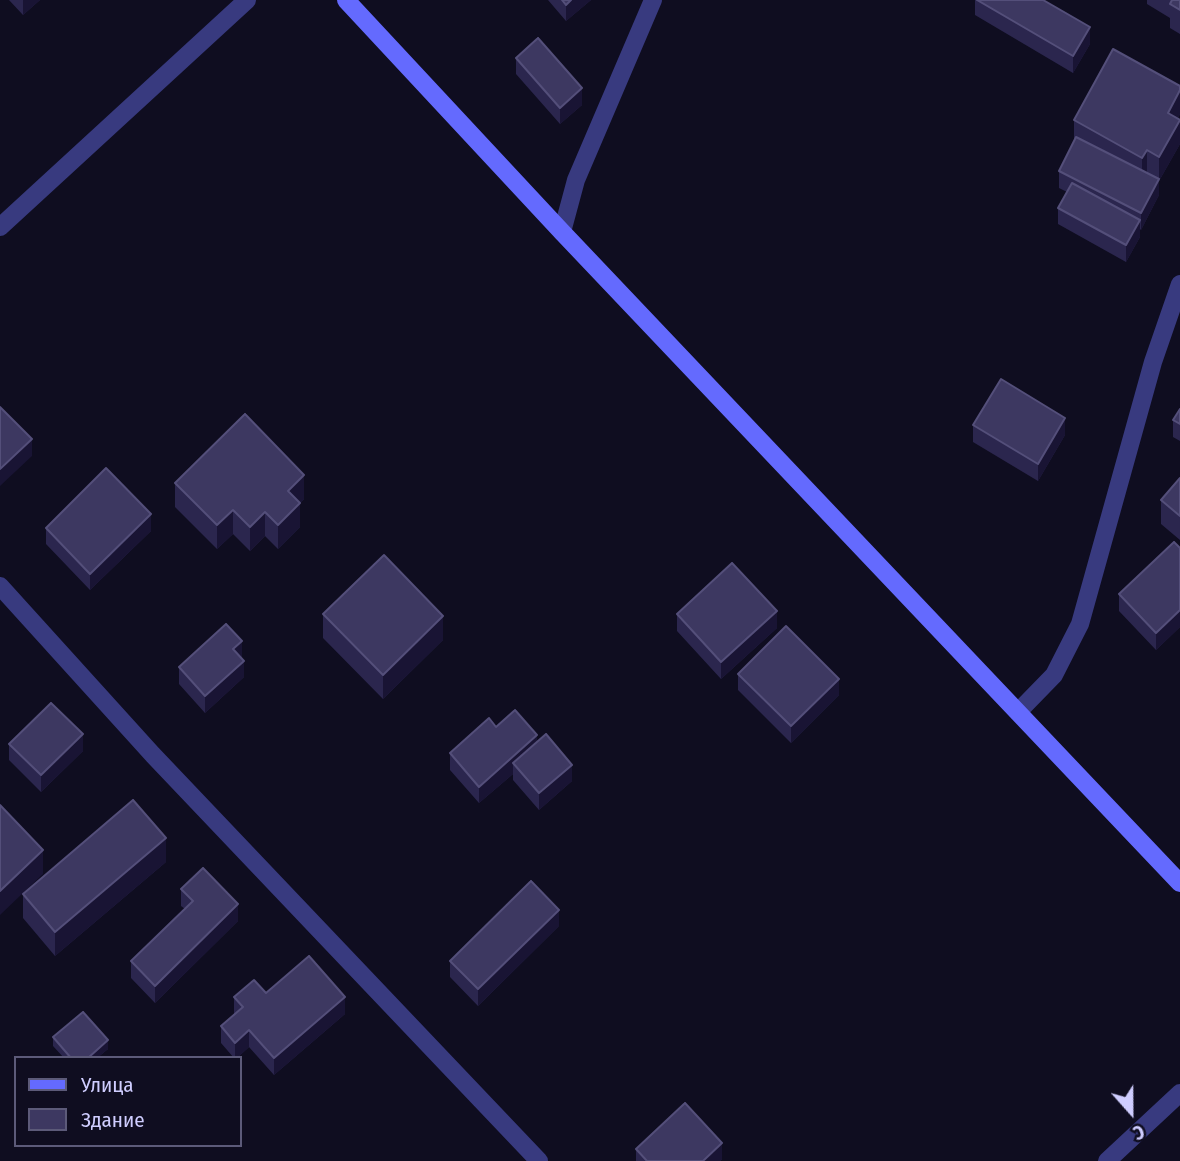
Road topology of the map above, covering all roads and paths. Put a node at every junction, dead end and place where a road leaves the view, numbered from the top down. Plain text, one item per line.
1 (247, 0) edge
2 (346, 0) edge
3 (653, 0) edge
4 (0, 227) edge
5 (562, 232) junction
6 (1180, 284) edge
7 (0, 586) edge
8 (1018, 712) junction
9 (1180, 883) edge
10 (1180, 1093) edge
11 (539, 1161) edge
12 (1107, 1161) edge

1 - 4 street
2 - 5 street
3 - 5 street
5 - 8 street
6 - 8 street
7 - 11 street
8 - 9 street
10 - 12 street

